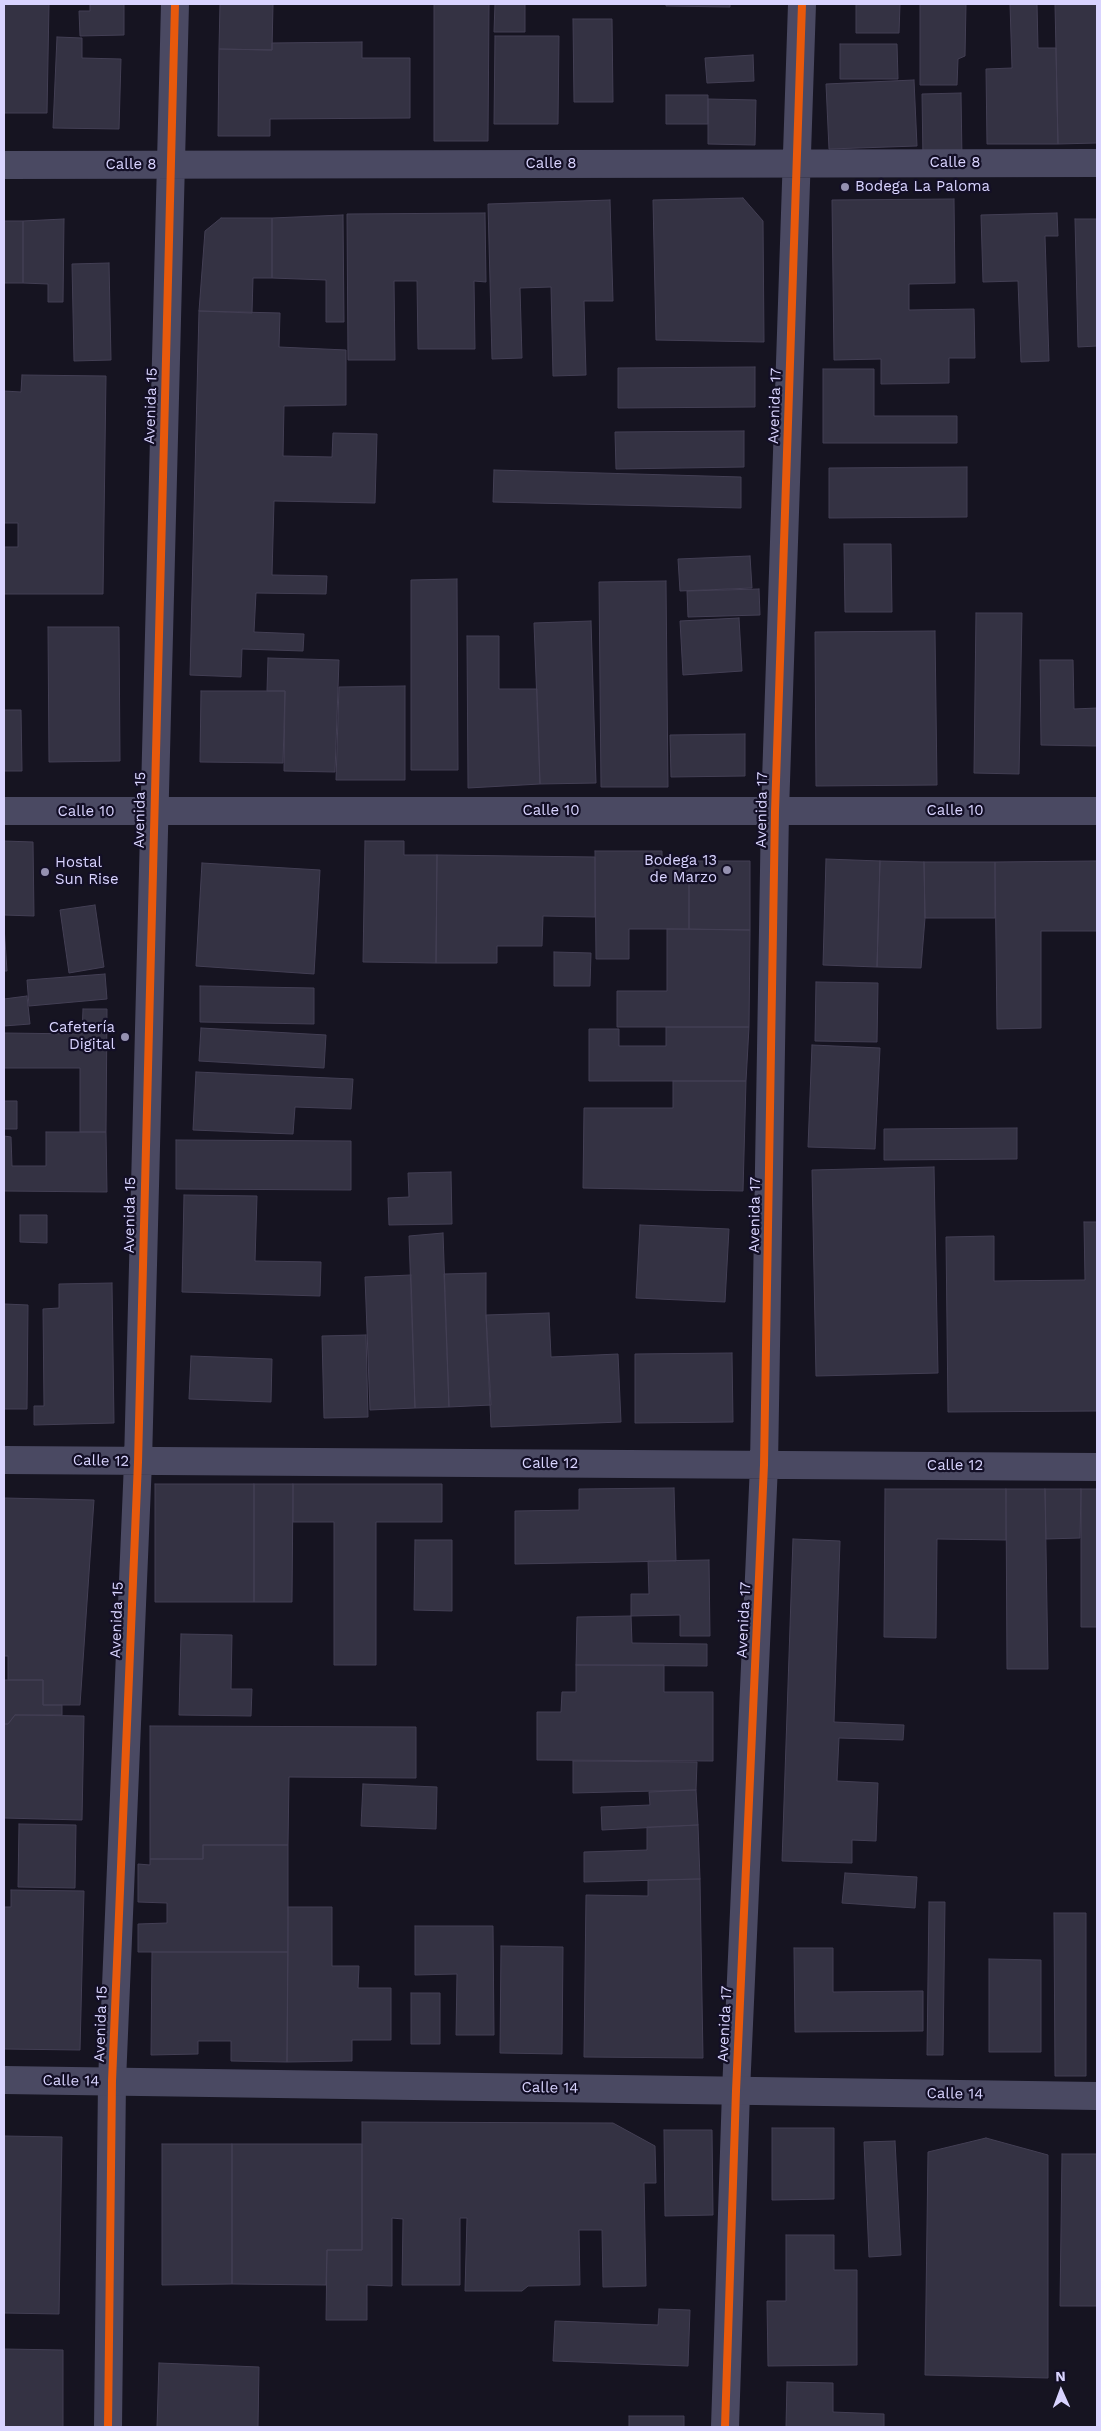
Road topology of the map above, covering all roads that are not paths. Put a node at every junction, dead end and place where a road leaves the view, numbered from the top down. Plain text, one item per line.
1 (175, 4) edge
2 (802, 4) edge
3 (1097, 163) edge
4 (797, 164) junction
5 (4, 165) edge
6 (171, 165) junction
7 (776, 811) junction
8 (1097, 811) edge
9 (4, 812) edge
10 (154, 812) junction
11 (4, 1460) edge
12 (138, 1462) junction
13 (764, 1465) junction
14 (1097, 1467) edge
15 (4, 2080) edge
16 (112, 2082) junction
17 (736, 2091) junction
18 (1097, 2096) edge
19 (108, 2427) edge
20 (725, 2427) edge

1 - 6 street, Avenida 15
2 - 4 street, Avenida 17
3 - 4 street, Calle 8
4 - 6 street, Calle 8
4 - 7 street, Avenida 17
5 - 6 street, Calle 8
6 - 10 street, Avenida 15
7 - 8 street, Calle 10
7 - 10 street, Calle 10
7 - 13 street, Avenida 17
9 - 10 street, Calle 10
10 - 12 street, Avenida 15
11 - 12 street, Calle 12
12 - 13 street, Calle 12
12 - 16 street, Avenida 15
13 - 14 street, Calle 12
13 - 17 street, Avenida 17
15 - 16 street, Calle 14
16 - 17 street, Calle 14
16 - 19 street, Avenida 15
17 - 18 street, Calle 14
17 - 20 street, Avenida 17

